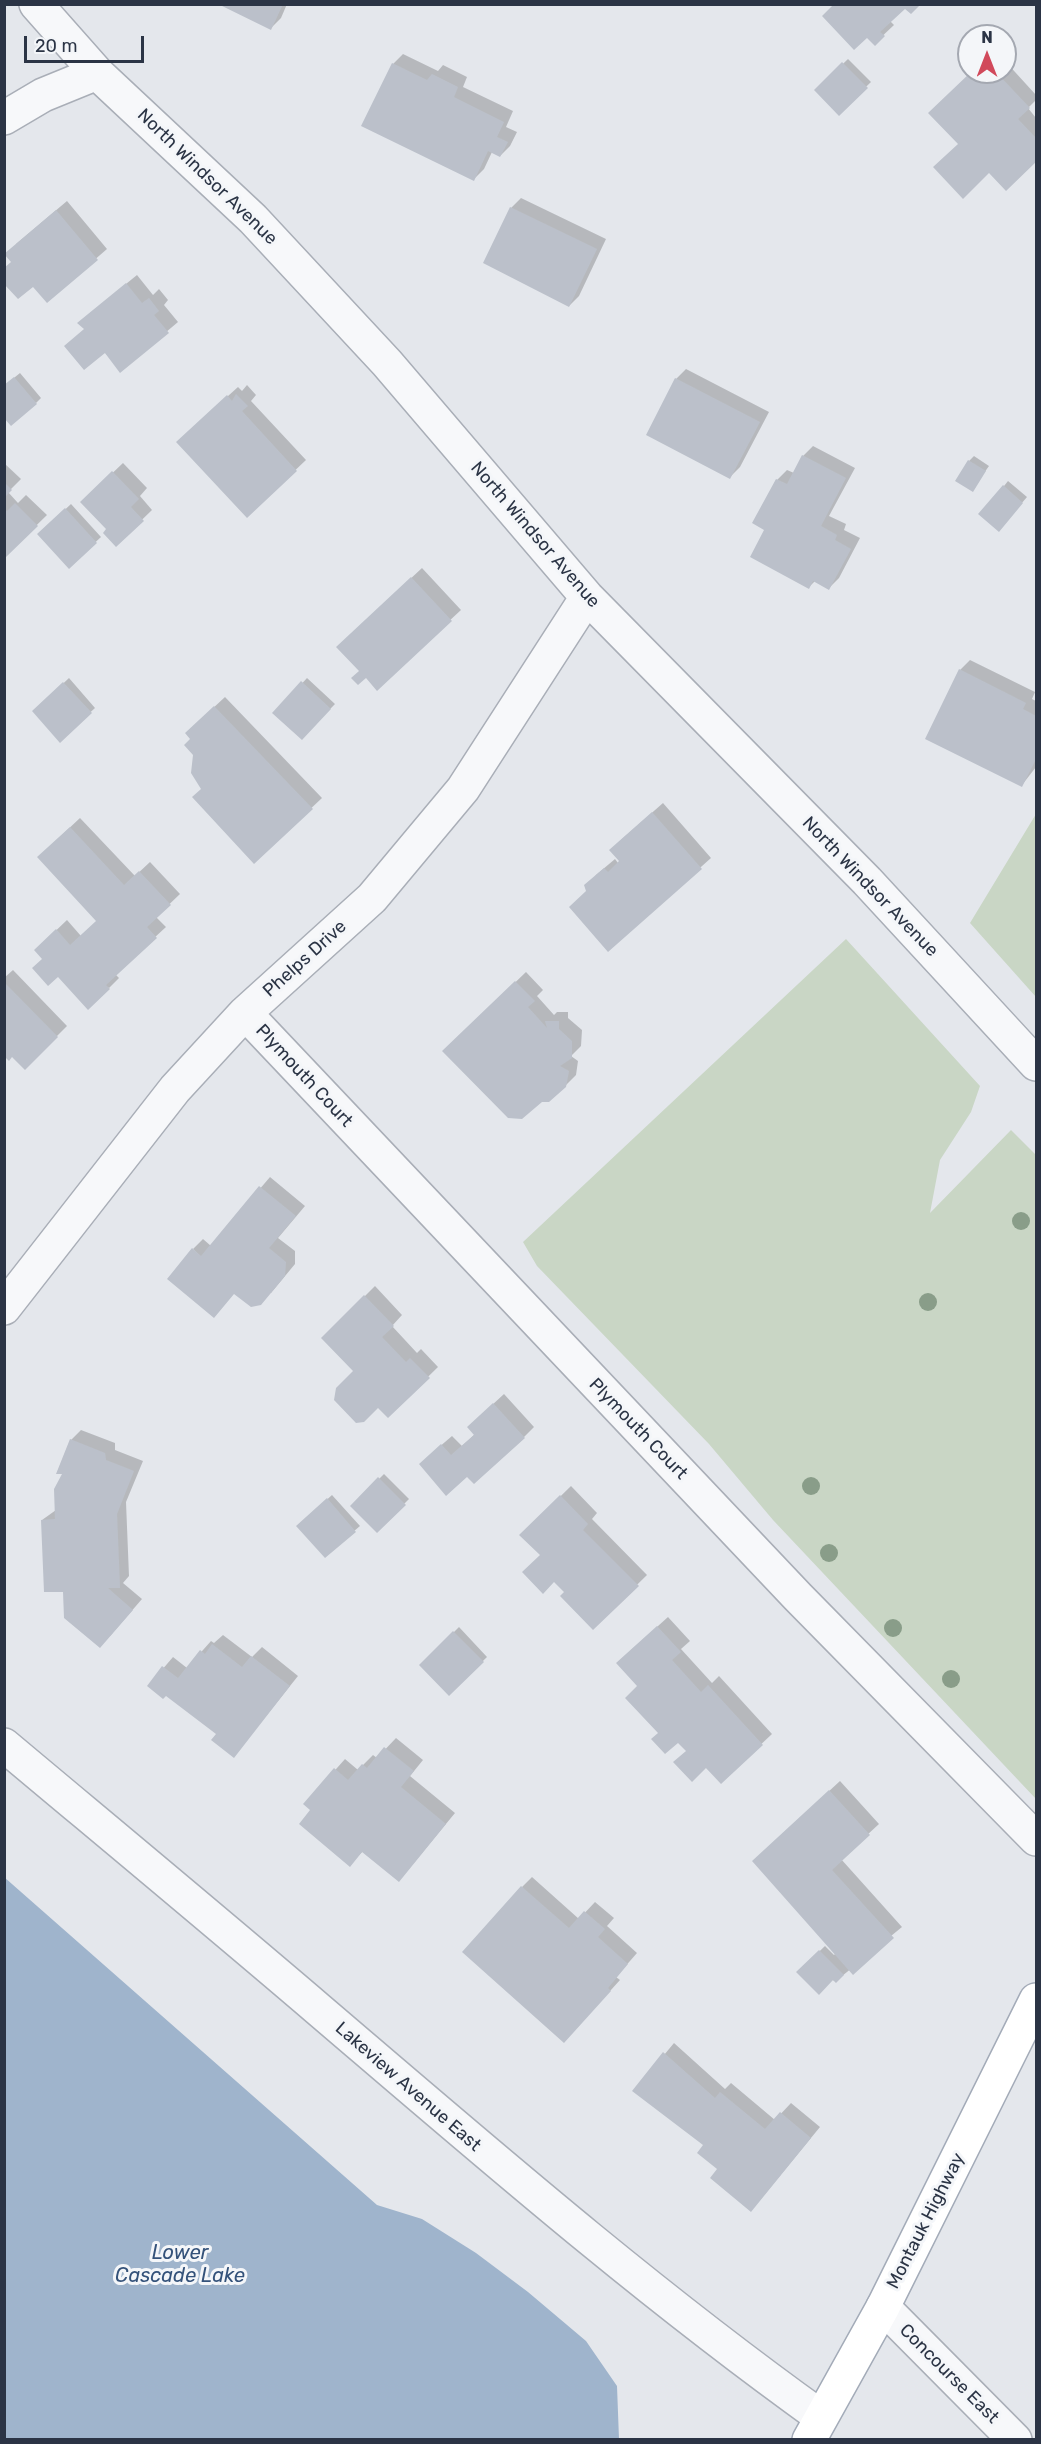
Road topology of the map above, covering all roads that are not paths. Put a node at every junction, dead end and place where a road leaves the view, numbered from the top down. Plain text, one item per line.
1 (36, 4) edge
2 (98, 73) junction
3 (4, 118) edge
4 (587, 597) junction
5 (245, 1013) junction
6 (1036, 1064) edge
7 (4, 1308) edge
8 (4, 1745) edge
9 (1036, 1839) edge
10 (1036, 2000) edge
11 (883, 2307) junction
12 (815, 2428) edge
13 (1016, 2439) edge

1 - 2 street, North Windsor Avenue
2 - 3 street
2 - 4 street, North Windsor Avenue
4 - 5 street, Phelps Drive
4 - 6 street, North Windsor Avenue
5 - 7 street, Phelps Drive
5 - 9 street, Plymouth Court
8 - 12 street, Lakeview Avenue East
10 - 11 main road, Montauk Highway
11 - 12 main road, Montauk Highway
11 - 13 street, Concourse East

